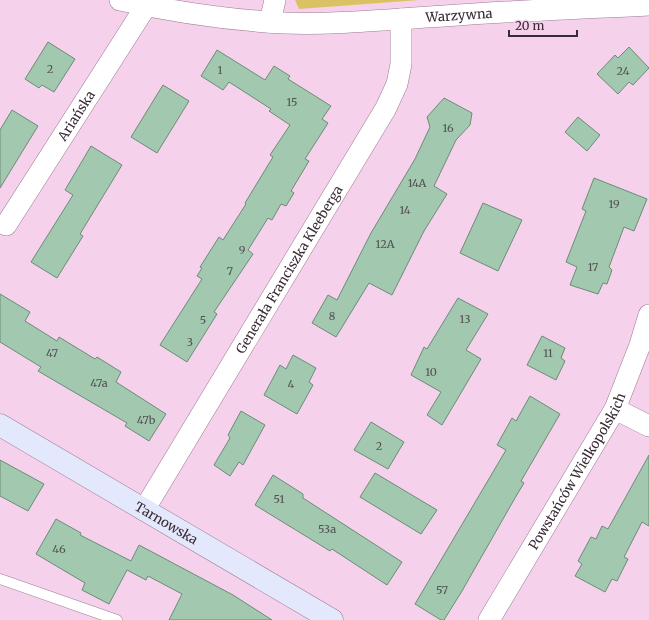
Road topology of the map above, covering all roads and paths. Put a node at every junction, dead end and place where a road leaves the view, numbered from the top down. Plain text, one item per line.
1 (120, 0) edge
2 (275, 0) edge
3 (649, 5) edge
4 (146, 6) junction
5 (401, 18) junction
6 (270, 22) junction
7 (6, 225) dead end
8 (649, 315) edge
9 (615, 409) junction
10 (0, 425) edge
11 (649, 426) edge
12 (144, 510) junction
13 (0, 579) edge
14 (117, 620) edge
15 (332, 620) edge
16 (489, 620) edge

1 - 4 street, Warzywna
2 - 6 street
3 - 5 street, Warzywna
4 - 6 street, Warzywna
4 - 7 street, Ariańska
5 - 6 street, Warzywna
5 - 12 street, Generała Franciszka Kleeberga
8 - 9 street, Powstańców Wielkopolskich
9 - 11 street
9 - 16 street, Powstańców Wielkopolskich
10 - 12 main road, Tarnowska
12 - 15 main road, Tarnowska
13 - 14 lane

